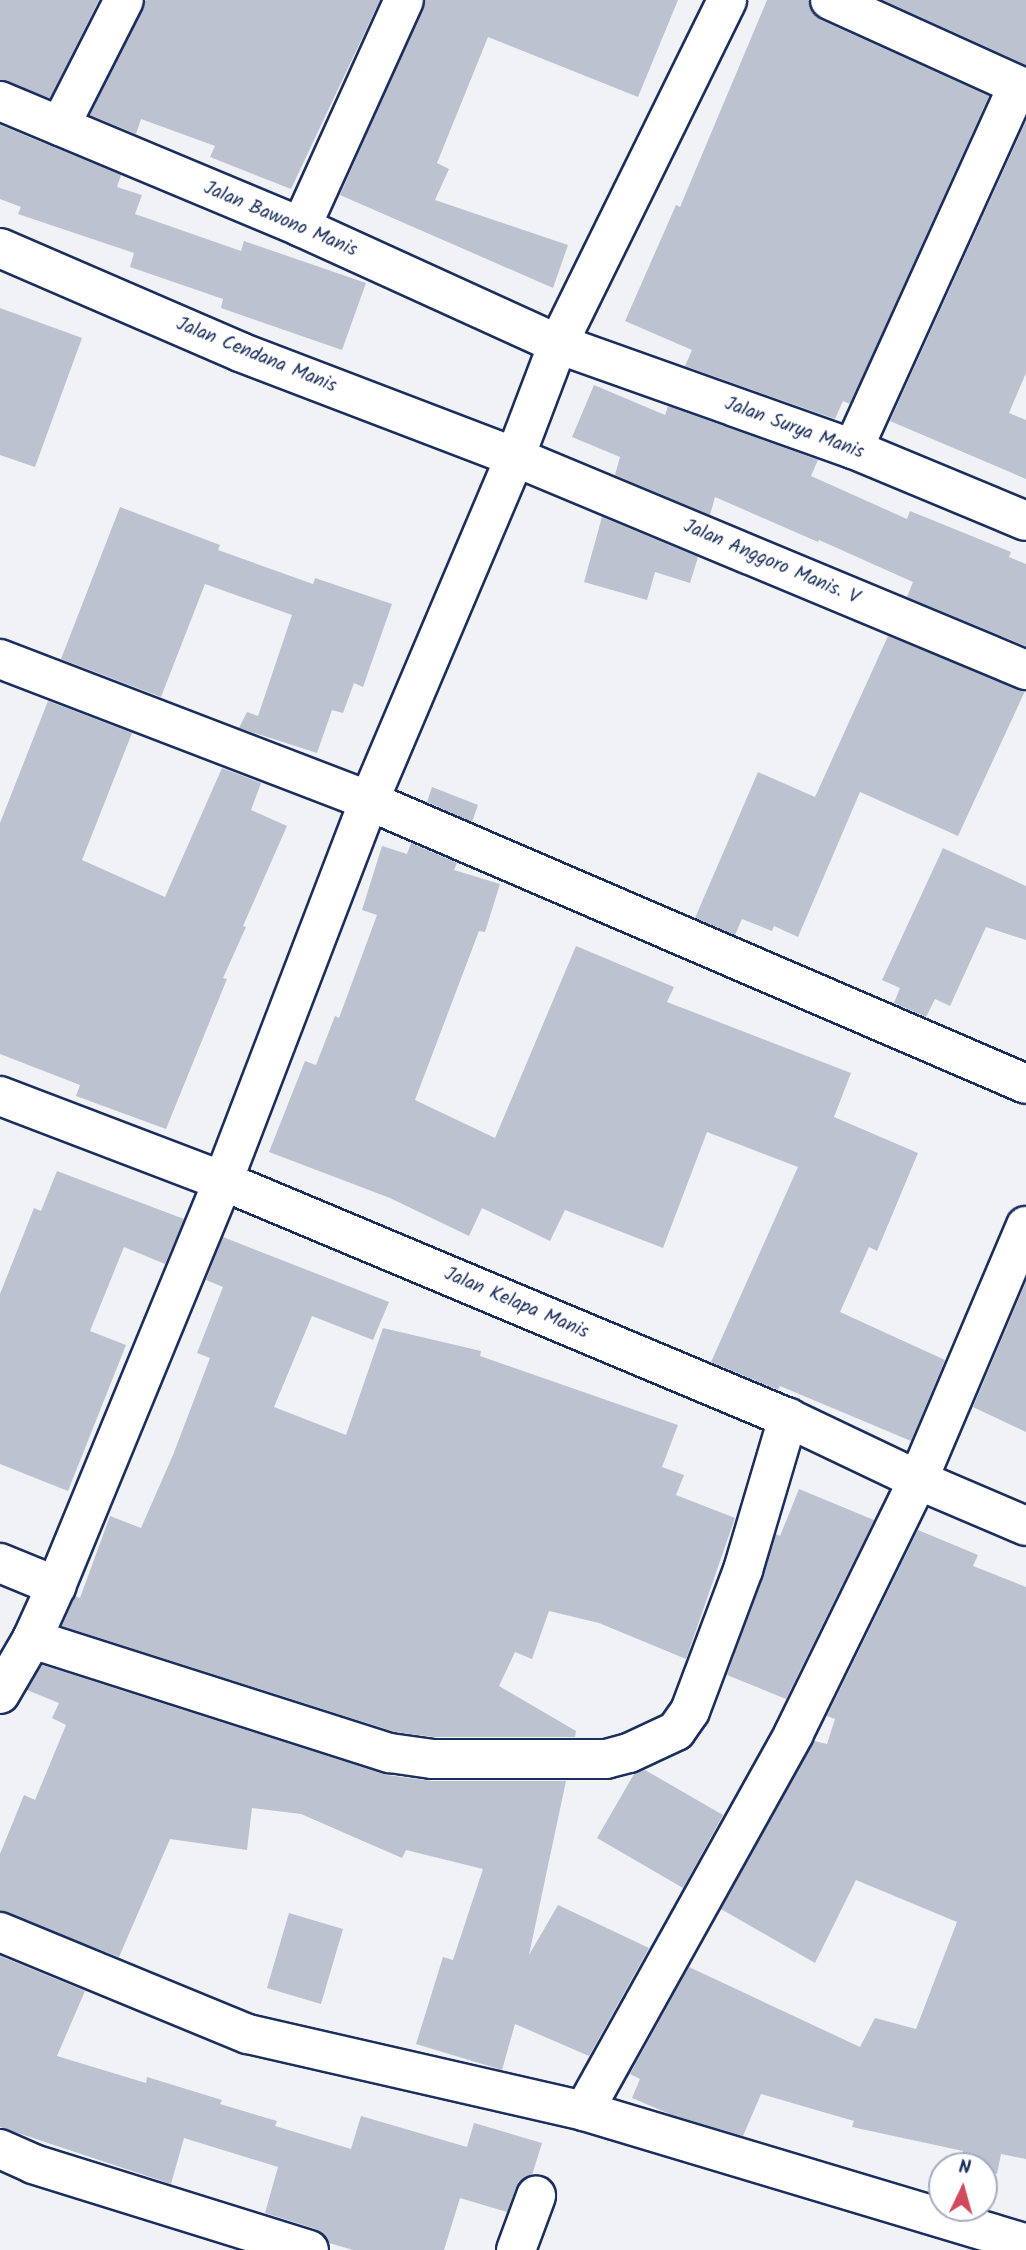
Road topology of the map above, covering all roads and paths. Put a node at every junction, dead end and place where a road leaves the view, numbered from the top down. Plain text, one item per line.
1 (124, 0) edge
2 (404, 0) edge
3 (727, 0) edge
4 (830, 0) edge
5 (1022, 88) edge
6 (0, 101) edge
7 (60, 126) junction
8 (301, 227) junction
9 (0, 248) edge
10 (558, 344) junction
11 (853, 449) junction
12 (515, 457) junction
13 (1026, 522) edge
14 (0, 659) edge
15 (1026, 670) edge
16 (369, 801) junction
17 (1026, 1084) edge
18 (0, 1096) edge
19 (223, 1181) junction
20 (1026, 1226) edge
21 (788, 1418) junction
22 (918, 1480) junction
23 (1026, 1525) edge
24 (0, 1563) edge
25 (56, 1586) junction
26 (32, 1639) junction
27 (0, 1693) edge
28 (0, 1932) edge
29 (584, 2111) junction
30 (0, 2149) edge
31 (536, 2196) dead end
32 (1026, 2244) edge
33 (309, 2250) edge
34 (516, 2250) edge

1 - 7 street
2 - 8 street
3 - 10 street
4 - 5 street
5 - 11 street
6 - 7 street, Jalan Bawono Manis
7 - 8 street, Jalan Bawono Manis
8 - 10 street, Jalan Bawono Manis
9 - 12 street, Jalan Cendana Manis
10 - 11 street, Jalan Surya Manis
10 - 12 street
11 - 13 street, Jalan Surya Manis
12 - 15 street, Jalan Anggoro Manis. V
12 - 16 street
14 - 16 street
16 - 17 street
16 - 19 street
18 - 19 street, Jalan Kelapa Manis
19 - 21 street, Jalan Kelapa Manis
19 - 25 street
20 - 22 street
21 - 22 street, Jalan Kelapa Manis
21 - 26 street
22 - 23 street, Jalan Kelapa Manis
22 - 29 street
24 - 25 street
25 - 26 street
26 - 27 street
28 - 29 street
29 - 32 street
30 - 33 street
31 - 34 street

